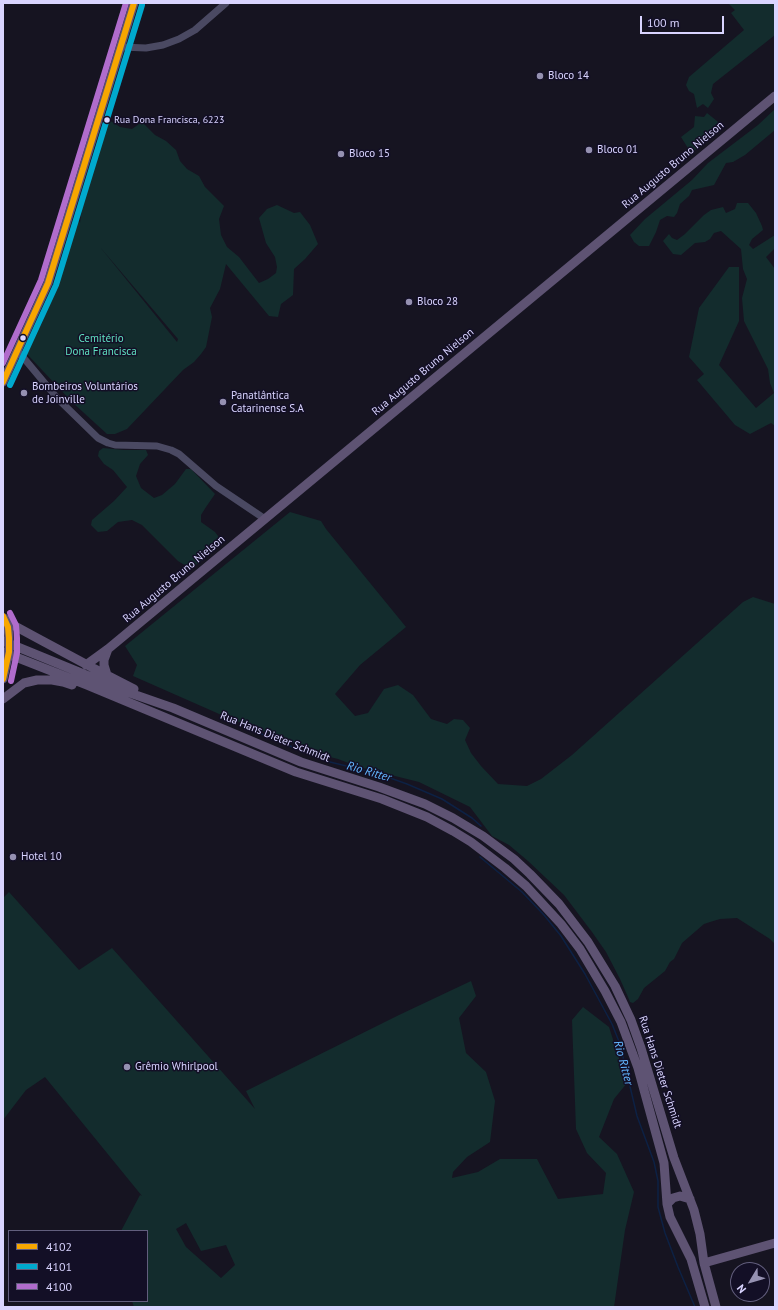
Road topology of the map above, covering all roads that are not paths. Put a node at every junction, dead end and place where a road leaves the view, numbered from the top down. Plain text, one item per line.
1 (134, 3) edge
2 (226, 3) edge
3 (122, 47) junction
4 (775, 96) edge
5 (18, 350) junction
6 (3, 382) edge
7 (265, 519) junction
8 (3, 617) edge
9 (3, 641) edge
10 (108, 649) junction
11 (3, 652) edge
12 (86, 665) junction
13 (107, 675) junction
14 (3, 679) edge
15 (3, 699) edge
16 (173, 708) junction
17 (168, 718) junction
18 (690, 1199) junction
19 (667, 1204) junction
20 (775, 1243) edge
21 (704, 1263) junction
22 (706, 1307) edge
23 (716, 1307) edge

1 - 3 main road
2 - 3 street
3 - 5 main road
4 - 7 main road, Rua Augusto Bruno Nielson
5 - 6 main road
5 - 7 street
7 - 10 main road, Rua Augusto Bruno Nielson
8 - 12 main road
8 - 14 main road
9 - 16 main road, Rua Hans Dieter Schmidt
10 - 12 main road, Rua Augusto Bruno Nielson
10 - 13 main road
11 - 17 main road, Rua Hans Dieter Schmidt
12 - 13 main road
13 - 16 main road
15 - 17 main road
16 - 18 main road, Rua Hans Dieter Schmidt
17 - 19 main road, Rua Hans Dieter Schmidt
18 - 19 main road
18 - 21 main road, Rua Hans Dieter Schmidt
19 - 22 main road, Rua Hans Dieter Schmidt
20 - 21 main road
21 - 23 main road, Rua Hans Dieter Schmidt

